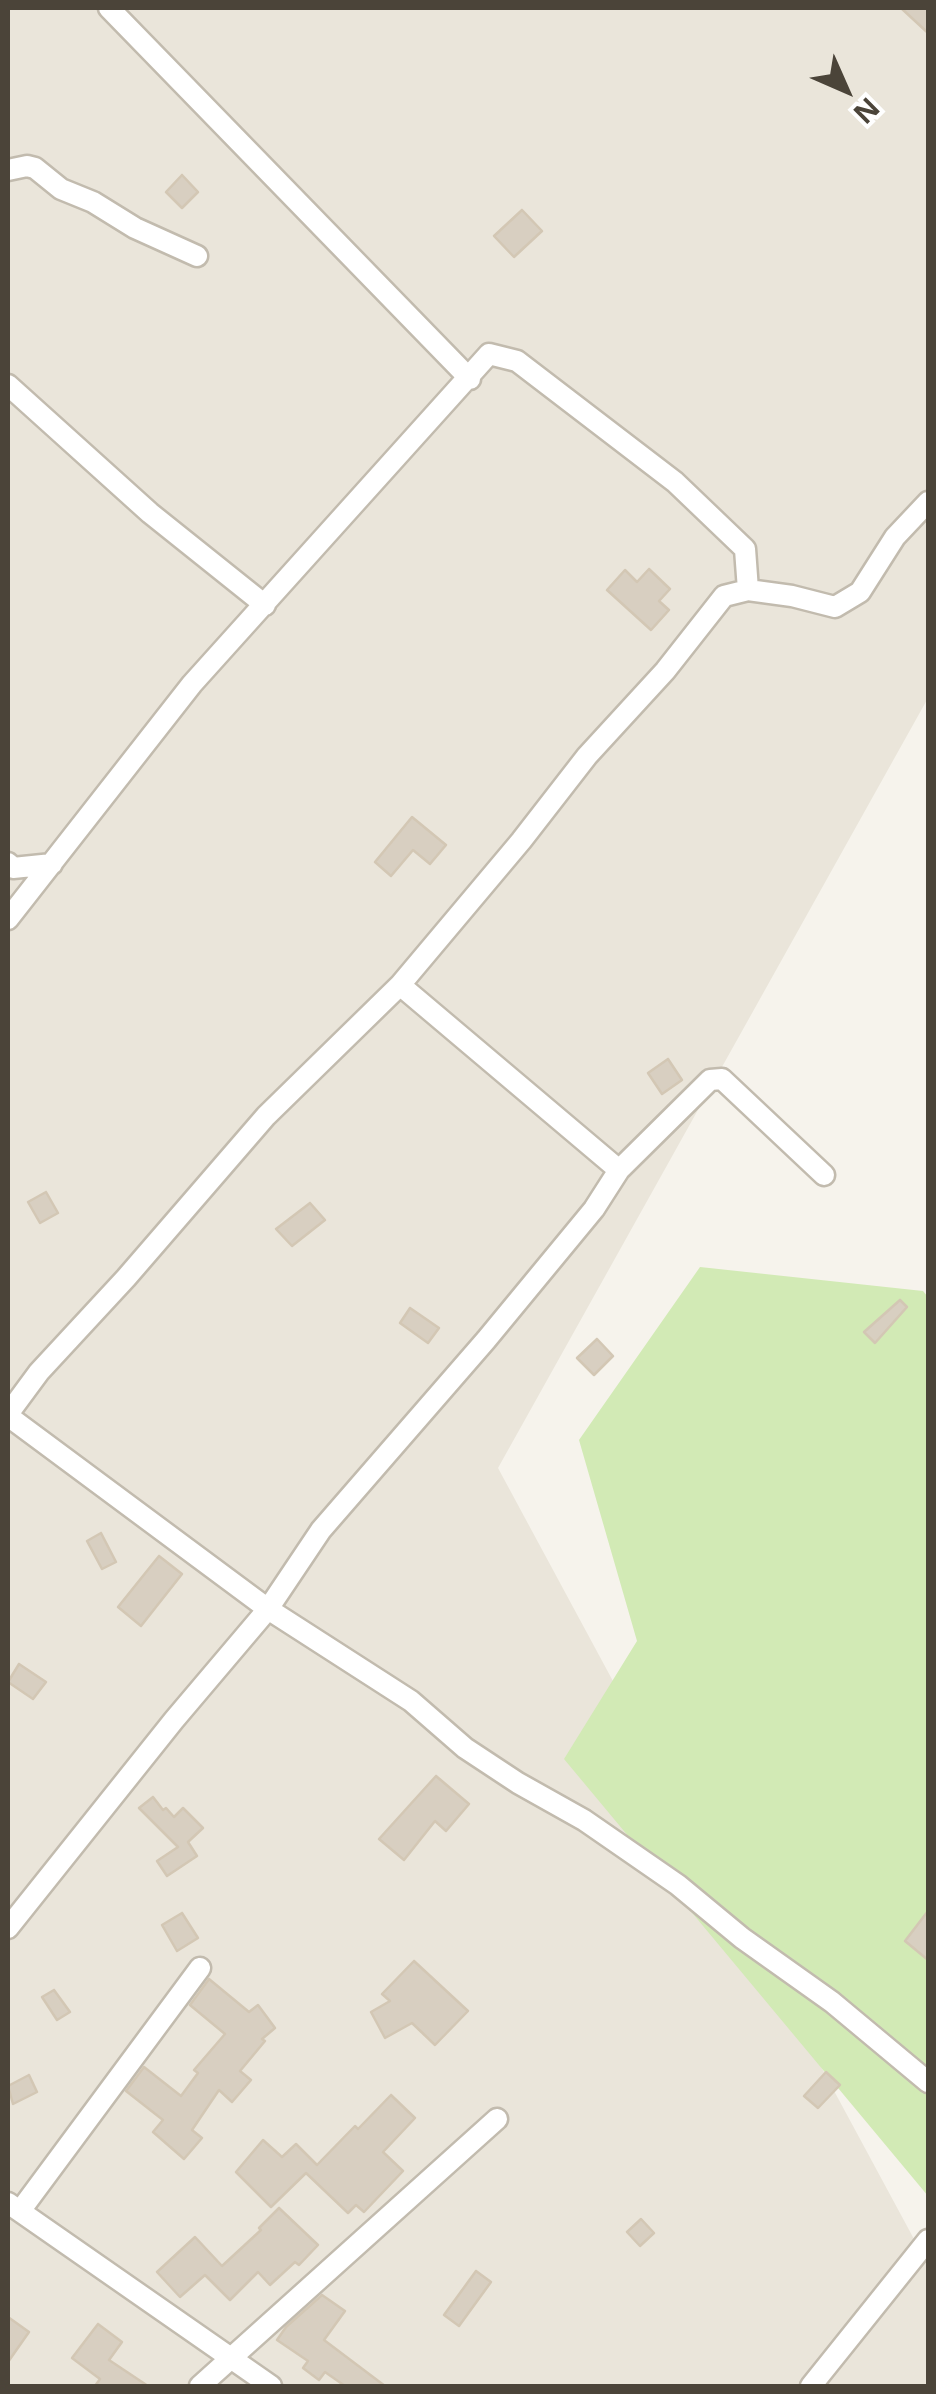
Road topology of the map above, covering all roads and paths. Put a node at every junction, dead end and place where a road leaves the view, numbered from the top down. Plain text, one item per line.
1 (109, 8) edge
2 (8, 170) edge
3 (198, 256) dead end
4 (470, 378) junction
5 (8, 385) edge
6 (928, 502) edge
7 (748, 590) junction
8 (265, 605) junction
9 (52, 864) junction
10 (10, 865) edge
11 (10, 916) edge
12 (400, 985) junction
13 (619, 1170) junction
14 (824, 1175) dead end
15 (8, 1415) edge
16 (268, 1609) junction
17 (8, 1928) edge
18 (200, 1968) dead end
19 (928, 2082) edge
20 (497, 2118) dead end
21 (14, 2207) edge
22 (928, 2240) edge
23 (229, 2358) junction
24 (200, 2386) edge
25 (271, 2386) edge
26 (811, 2386) edge

1 - 4 street
2 - 3 street
4 - 7 street
4 - 8 street
5 - 8 street
6 - 7 street
7 - 12 street
8 - 9 street
9 - 10 street
9 - 11 street
10 - 11 street
12 - 13 street
12 - 15 street
13 - 14 street
13 - 16 street
15 - 16 street
16 - 17 street
16 - 19 street
18 - 21 street
20 - 23 street
21 - 23 street
22 - 26 street
23 - 24 street
23 - 25 street

